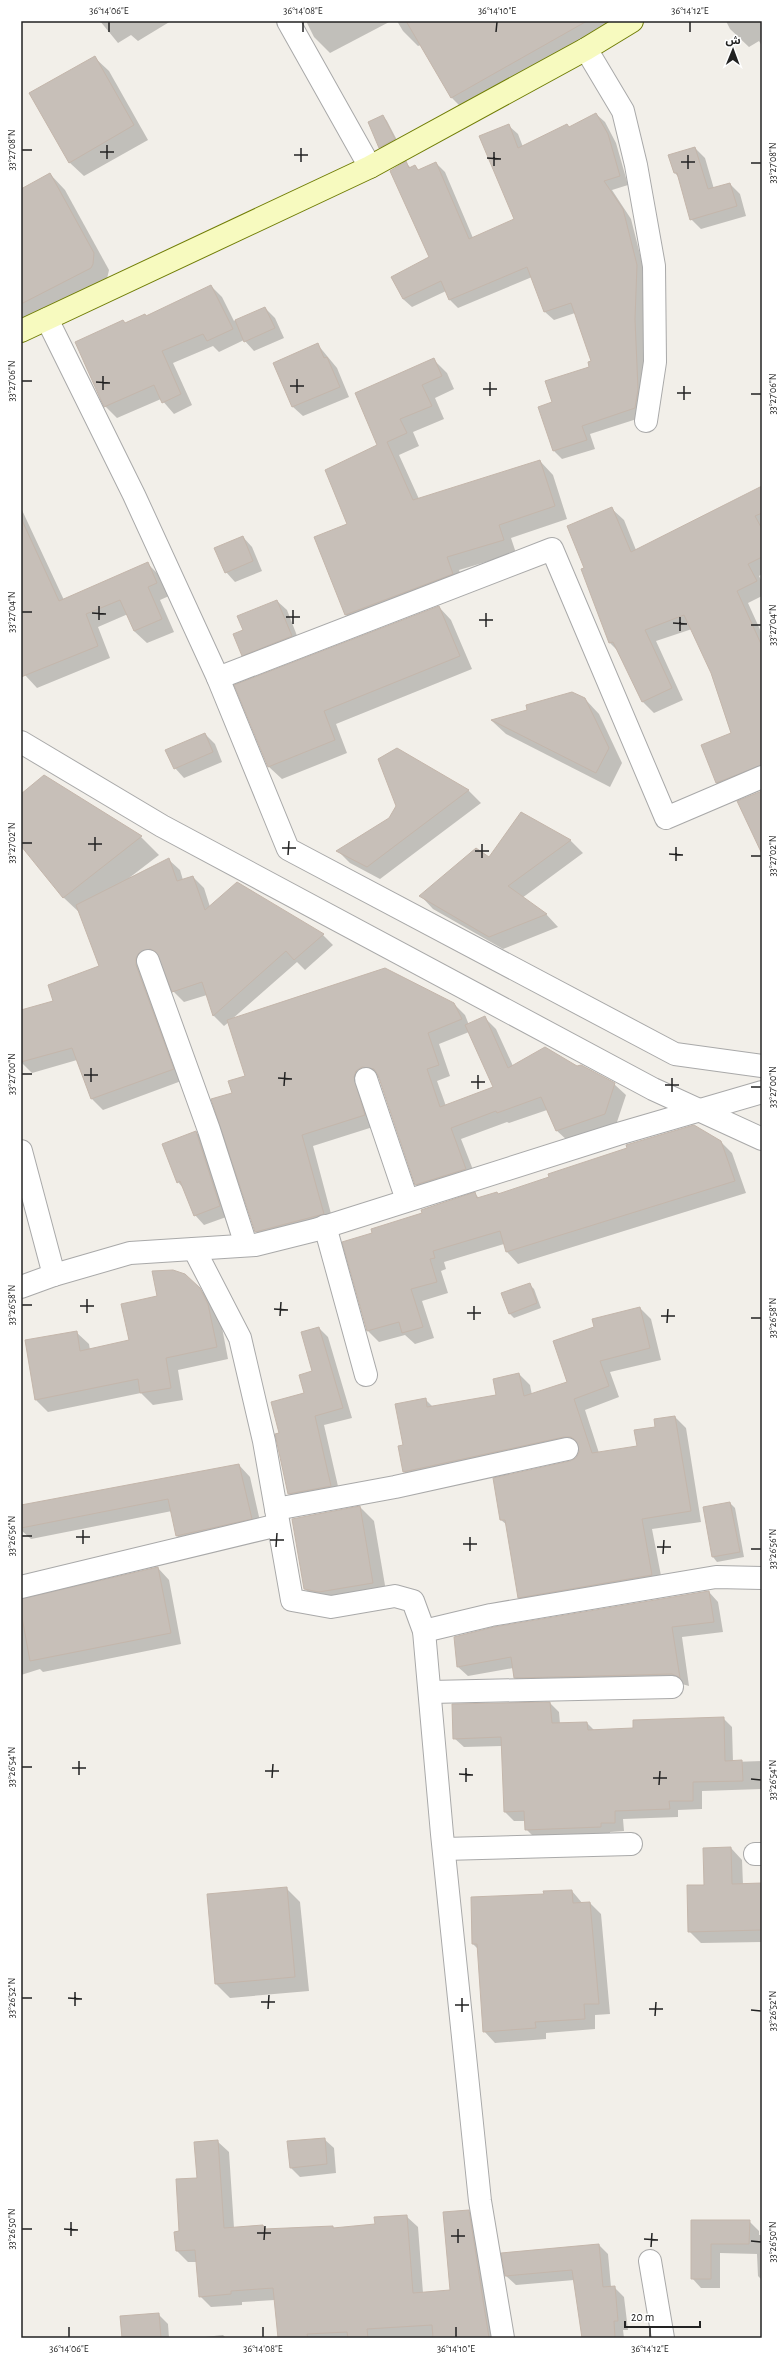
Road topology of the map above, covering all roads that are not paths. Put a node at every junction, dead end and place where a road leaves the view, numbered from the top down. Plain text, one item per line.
1 (288, 21) edge
2 (632, 21) edge
3 (586, 49) junction
4 (370, 167) junction
5 (47, 319) junction
6 (21, 330) edge
7 (646, 422) dead end
8 (218, 678) junction
9 (21, 742) edge
10 (762, 777) edge
11 (148, 961) dead end
12 (762, 1066) edge
13 (366, 1079) dead end
14 (762, 1092) edge
15 (702, 1110) junction
16 (762, 1139) edge
17 (21, 1151) edge
18 (407, 1200) junction
19 (325, 1226) junction
20 (246, 1245) junction
21 (194, 1249) junction
22 (54, 1275) junction
23 (21, 1287) edge
24 (366, 1375) dead end
25 (567, 1449) dead end
26 (277, 1517) junction
27 (762, 1578) edge
28 (21, 1587) edge
29 (424, 1631) junction
30 (672, 1687) dead end
31 (430, 1692) junction
32 (631, 1844) dead end
33 (444, 1849) junction
34 (650, 2261) dead end
35 (503, 2338) edge
36 (663, 2338) edge

1 - 4 street
2 - 3 street
3 - 4 street
3 - 7 street
4 - 5 street
5 - 6 street
5 - 8 street
8 - 10 street
8 - 12 street
9 - 15 street
11 - 20 street
13 - 18 street
14 - 15 street
15 - 16 street
15 - 18 street
17 - 22 street
18 - 19 street
19 - 20 street
19 - 24 street
20 - 21 street
21 - 22 street
21 - 26 street
22 - 23 street
25 - 26 street
26 - 28 street
26 - 29 street
27 - 29 street
29 - 31 street
30 - 31 street
31 - 33 street
32 - 33 street
33 - 35 street
34 - 36 street

